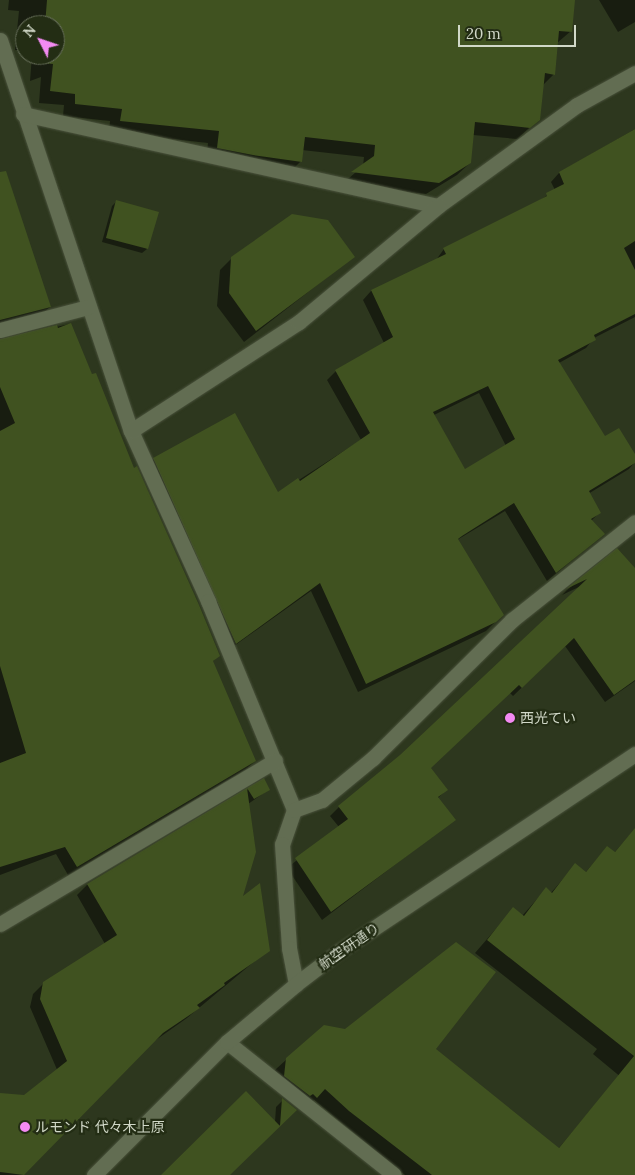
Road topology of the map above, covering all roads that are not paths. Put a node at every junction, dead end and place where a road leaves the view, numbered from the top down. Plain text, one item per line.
1 (0, 40) edge
2 (635, 73) edge
3 (23, 114) junction
4 (438, 206) junction
5 (88, 307) junction
6 (0, 330) edge
7 (131, 431) junction
8 (635, 522) edge
9 (635, 754) edge
10 (275, 761) junction
11 (294, 810) junction
12 (0, 924) edge
13 (296, 984) junction
14 (227, 1042) junction
15 (94, 1175) edge
16 (394, 1175) edge

1 - 3 street
2 - 4 street
3 - 4 street
3 - 5 street
4 - 7 street
5 - 6 street
5 - 7 street
7 - 10 street
8 - 11 street
9 - 13 street, 航空研通り
10 - 11 street
10 - 12 street
11 - 13 street
13 - 14 street, 航空研通り
14 - 15 street, 航空研通り
14 - 16 street

